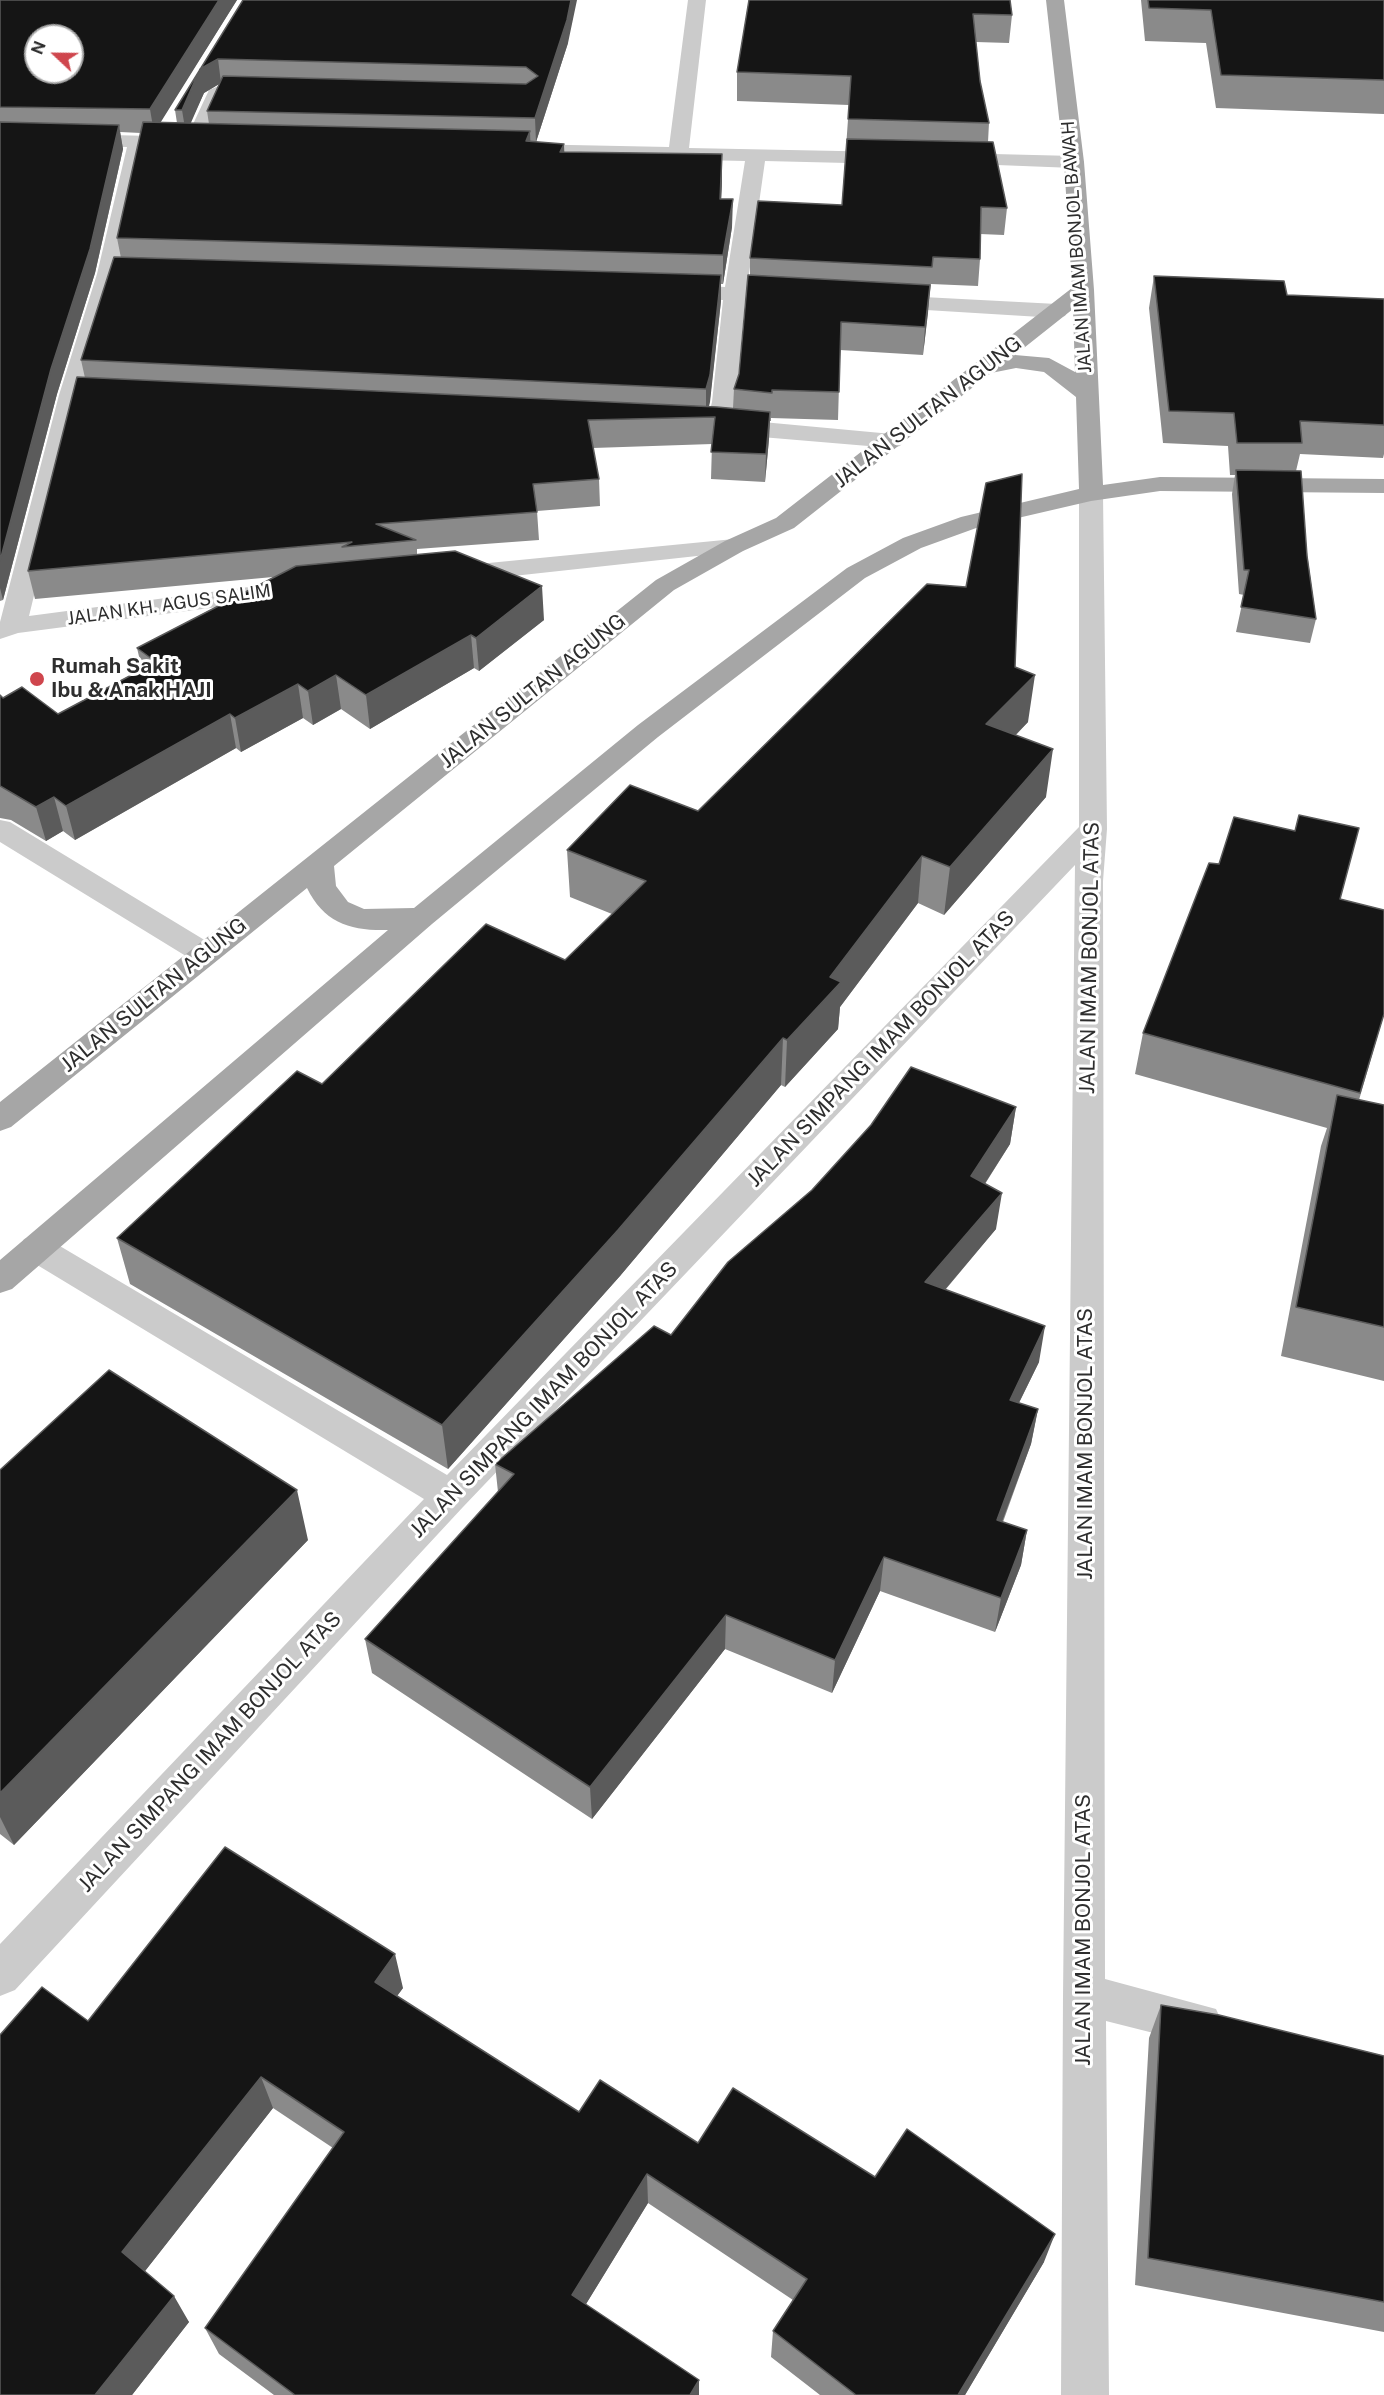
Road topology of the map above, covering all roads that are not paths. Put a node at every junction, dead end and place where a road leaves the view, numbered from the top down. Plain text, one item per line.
1 (697, 0) edge
2 (1055, 0) edge
3 (256, 91) edge
4 (176, 119) edge
5 (0, 138) edge
6 (138, 140) junction
7 (161, 142) junction
8 (194, 143) junction
9 (218, 143) edge
10 (501, 150) edge
11 (678, 154) junction
12 (756, 155) junction
13 (909, 159) edge
14 (932, 159) edge
15 (1074, 162) junction
16 (108, 274) junction
17 (132, 274) edge
18 (1083, 290) junction
19 (652, 291) edge
20 (735, 293) junction
21 (818, 298) edge
22 (866, 301) edge
23 (1057, 311) junction
24 (985, 368) junction
25 (1085, 393) junction
26 (71, 395) junction
27 (95, 396) edge
28 (669, 423) edge
29 (717, 425) junction
30 (892, 441) junction
31 (1384, 486) edge
32 (1091, 494) junction
33 (734, 546) junction
34 (437, 576) edge
35 (308, 588) edge
36 (7, 629) edge
37 (0, 829) edge
38 (1093, 829) junction
39 (319, 863) junction
40 (422, 917) junction
41 (205, 954) junction
42 (0, 1119) edge
43 (36, 1248) junction
44 (0, 1280) edge
45 (450, 1496) junction
46 (0, 1975) edge
47 (1084, 1995) junction
48 (1234, 2032) edge
49 (1085, 2395) edge

1 - 11 street
2 - 15 main road, JALAN IMAM BONJOL BAWAH
3 - 8 street
4 - 7 street
5 - 6 street
6 - 7 street
6 - 16 street
7 - 8 street
8 - 9 street
10 - 11 street
11 - 12 street
12 - 13 street
12 - 20 street
14 - 15 street
15 - 18 main road, JALAN IMAM BONJOL BAWAH
16 - 17 street
16 - 26 street
18 - 23 main road, JALAN SULTAN AGUNG
18 - 25 main road, JALAN IMAM BONJOL BAWAH
19 - 20 street
20 - 21 street
20 - 29 street
22 - 23 street
23 - 24 main road, JALAN SULTAN AGUNG
24 - 25 main road
24 - 30 main road, JALAN SULTAN AGUNG
25 - 32 main road, JALAN IMAM BONJOL BAWAH
26 - 27 street
26 - 36 street
28 - 29 street
29 - 30 street
30 - 33 main road, JALAN SULTAN AGUNG
31 - 32 main road
32 - 38 street, JALAN IMAM BONJOL ATAS
32 - 40 main road
33 - 34 street
33 - 39 main road, JALAN SULTAN AGUNG
35 - 36 street, JALAN KH. AGUS SALIM
37 - 41 street
38 - 45 street, JALAN SIMPANG IMAM BONJOL ATAS
38 - 47 street, JALAN IMAM BONJOL ATAS
39 - 40 main road
39 - 41 main road, JALAN SULTAN AGUNG
40 - 43 main road
41 - 42 main road, JALAN SULTAN AGUNG
43 - 44 main road
43 - 45 street
45 - 46 street, JALAN SIMPANG IMAM BONJOL ATAS
47 - 48 street
47 - 49 street, JALAN IMAM BONJOL ATAS

